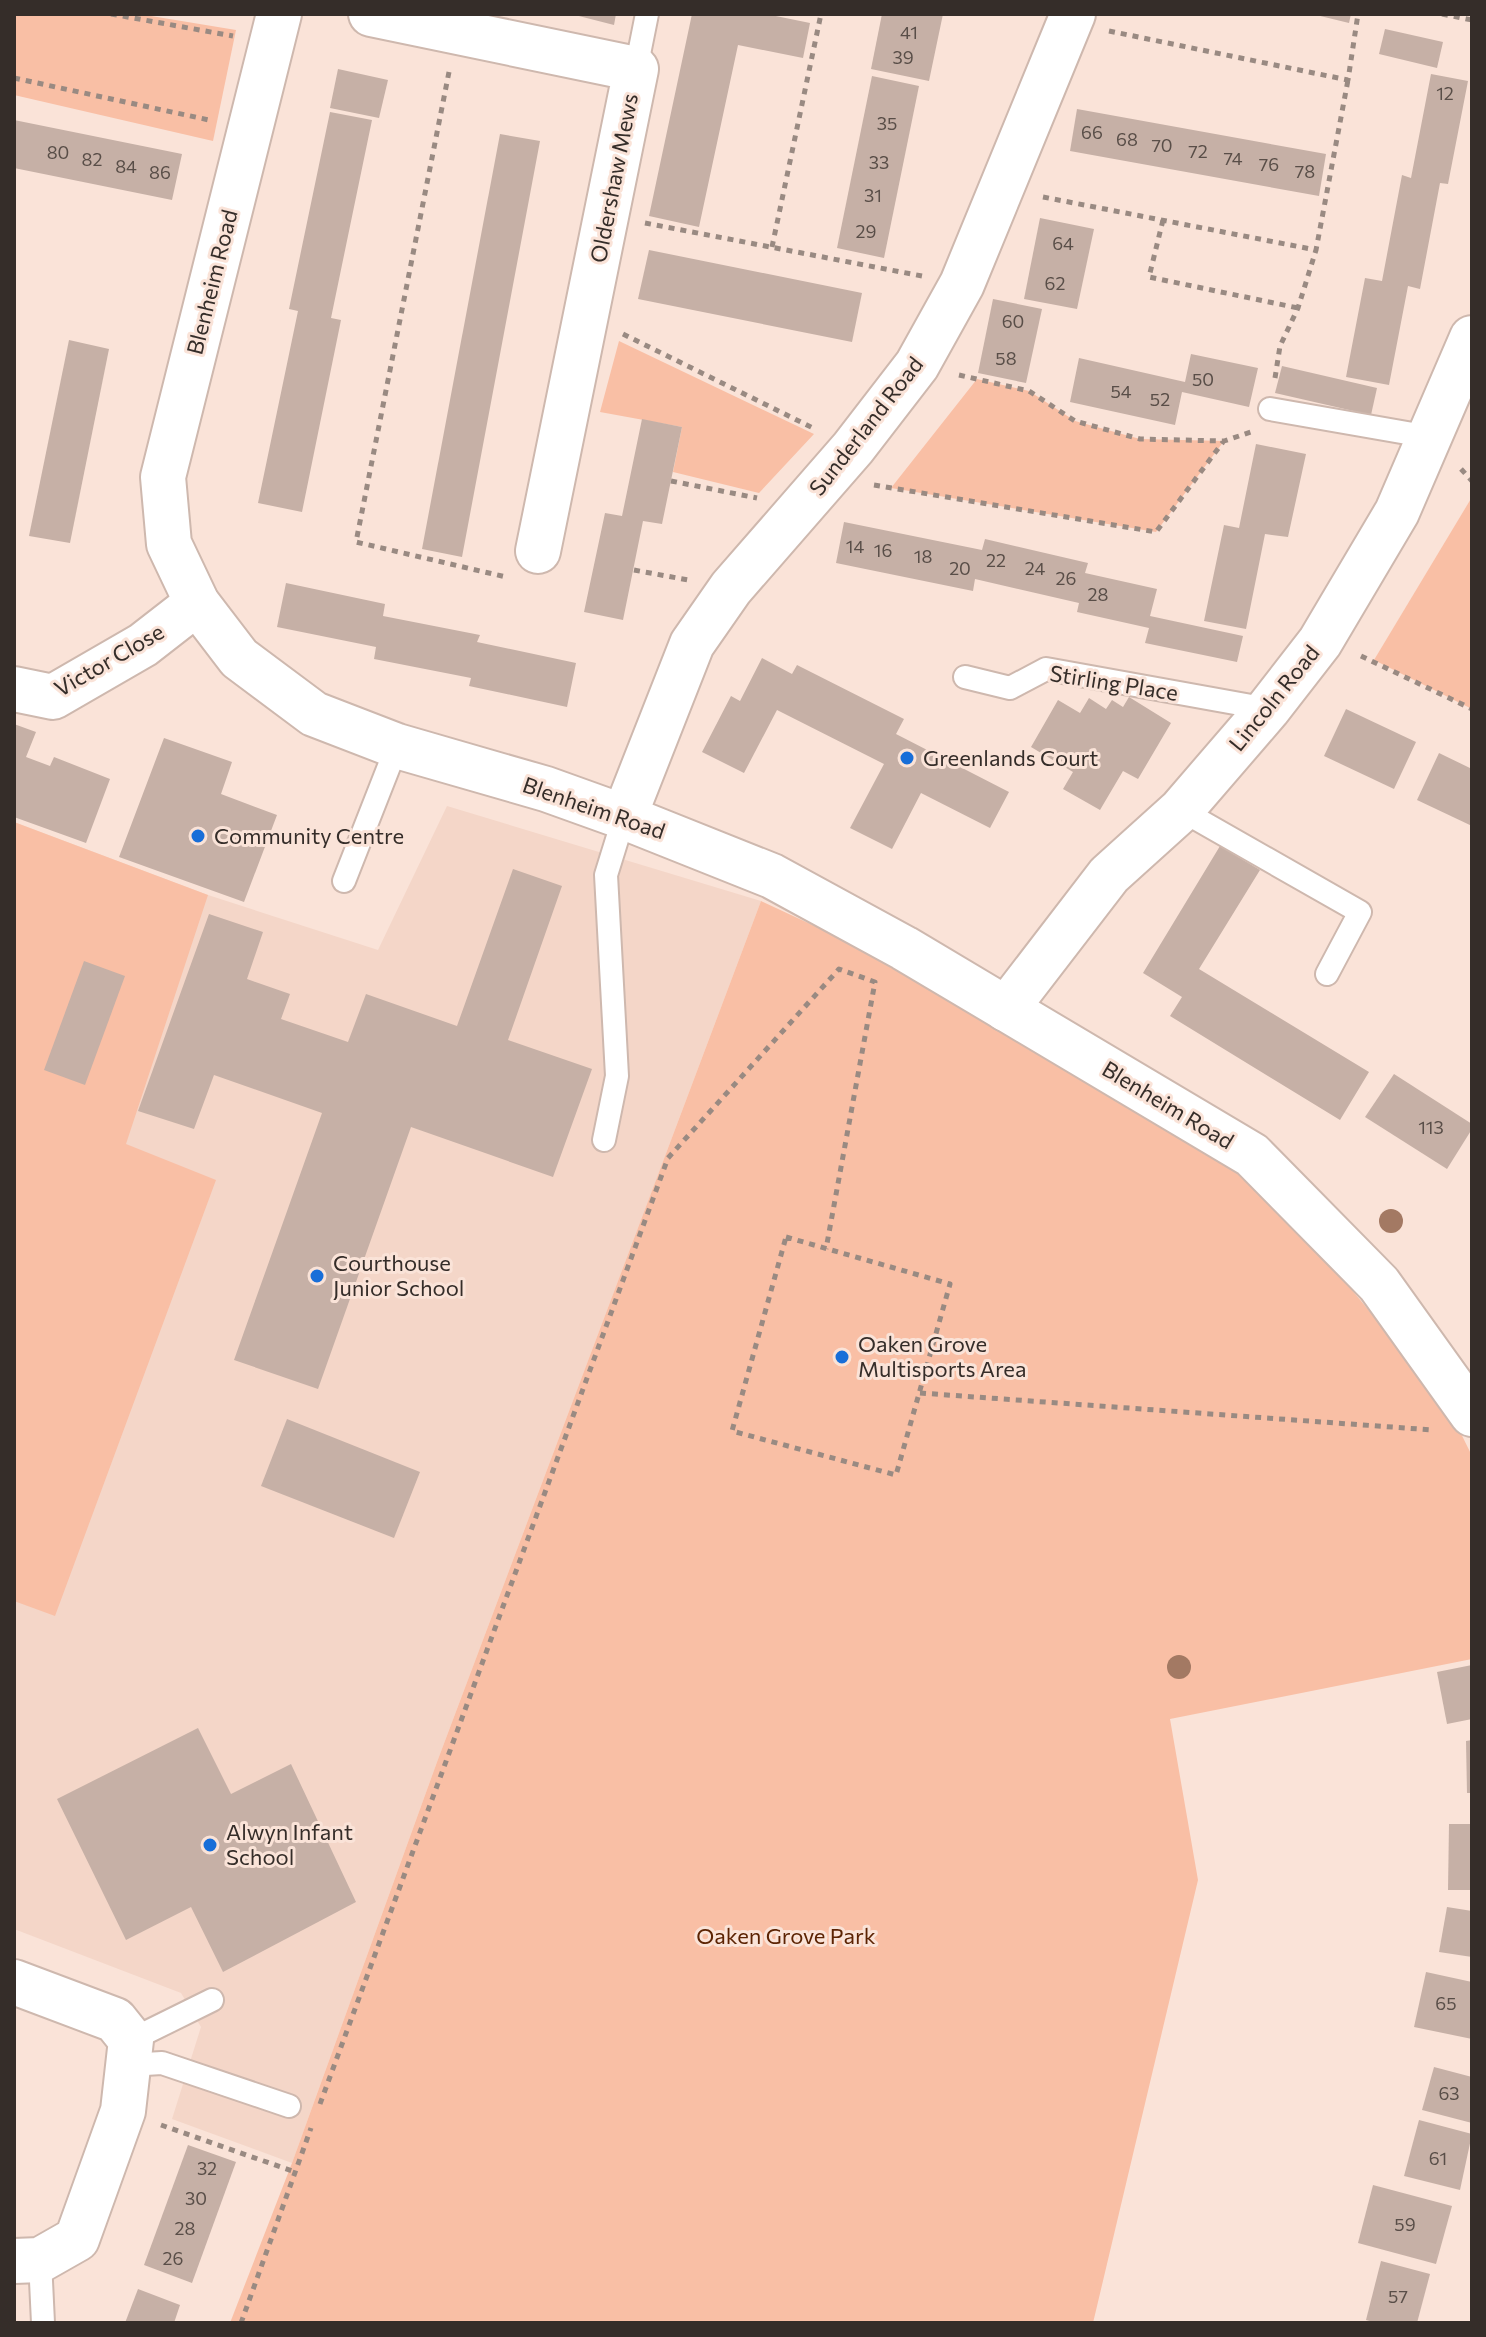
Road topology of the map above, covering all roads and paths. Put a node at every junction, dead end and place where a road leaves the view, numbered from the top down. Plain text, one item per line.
1 (111, 14) edge
2 (371, 14) edge
3 (647, 14) edge
4 (821, 14) edge
5 (1358, 14) edge
6 (1442, 14) edge
7 (1072, 19) edge
8 (1472, 20) edge
9 (274, 28) edge
10 (457, 32) junction
11 (636, 69) junction
12 (14, 78) edge
13 (1348, 80) junction
14 (249, 129) junction
15 (1000, 189) junction
16 (606, 215) junction
17 (1163, 220) junction
18 (772, 247) junction
19 (1316, 250) junction
20 (962, 284) junction
21 (1298, 308) junction
22 (586, 315) junction
23 (1472, 338) edge
24 (917, 365) junction
25 (1270, 409) junction
26 (1430, 437) junction
27 (1224, 441) junction
28 (827, 478) junction
29 (671, 481) dead end
30 (538, 551) joint
31 (197, 603) junction
32 (1320, 642) junction
33 (965, 677) dead end
34 (14, 689) edge
35 (1268, 709) junction
36 (1472, 709) edge
37 (397, 746) junction
38 (1181, 810) junction
39 (624, 817) junction
40 (344, 881) dead end
41 (1327, 974) dead end
42 (1006, 1009) junction
43 (604, 1140) dead end
44 (826, 1249) junction
45 (920, 1393) junction
46 (1461, 1409) edge
47 (14, 1982) edge
48 (212, 2000) dead end
49 (130, 2053) junction
50 (289, 2106) dead end
51 (123, 2111) junction
52 (317, 2112) dead end
53 (311, 2127) dead end
54 (295, 2172) junction
55 (27, 2261) edge
56 (43, 2323) edge
57 (241, 2323) edge

1 - 9 path
2 - 10 street, Oldershaw Mews
3 - 11 lane
4 - 18 path
5 - 13 path
6 - 8 path
7 - 13 path
7 - 15 street, Sunderland Road
9 - 14 street, Blenheim Road
10 - 11 street, Oldershaw Mews
10 - 30 path
11 - 16 street, Oldershaw Mews
12 - 14 path
13 - 19 path
14 - 31 street, Blenheim Road
15 - 17 path
15 - 20 street, Sunderland Road
16 - 18 path
16 - 22 street, Oldershaw Mews
17 - 19 path
17 - 21 path
18 - 20 path
19 - 21 path
20 - 24 street, Sunderland Road
21 - 25 path
22 - 28 path
22 - 30 street, Oldershaw Mews
23 - 26 street, Lincoln Road
24 - 27 path
24 - 28 street, Sunderland Road
25 - 26 lane
25 - 27 path
26 - 32 street, Lincoln Road
27 - 28 path
28 - 29 path
28 - 39 street, Sunderland Road
31 - 34 street, Victor Close
31 - 37 street, Blenheim Road
32 - 35 street, Lincoln Road
32 - 36 path
33 - 35 lane, Stirling Place
35 - 38 street, Lincoln Road
37 - 39 street, Blenheim Road
37 - 40 lane
38 - 41 lane
38 - 42 street, Lincoln Road
39 - 42 street, Blenheim Road
39 - 43 lane
42 - 46 street, Blenheim Road
44 - 45 path
44 - 45 path
44 - 52 path
45 - 46 path
47 - 49 street
48 - 49 lane
49 - 50 lane
49 - 51 street
51 - 54 path
51 - 55 street
53 - 54 path
54 - 57 path
55 - 56 lane

